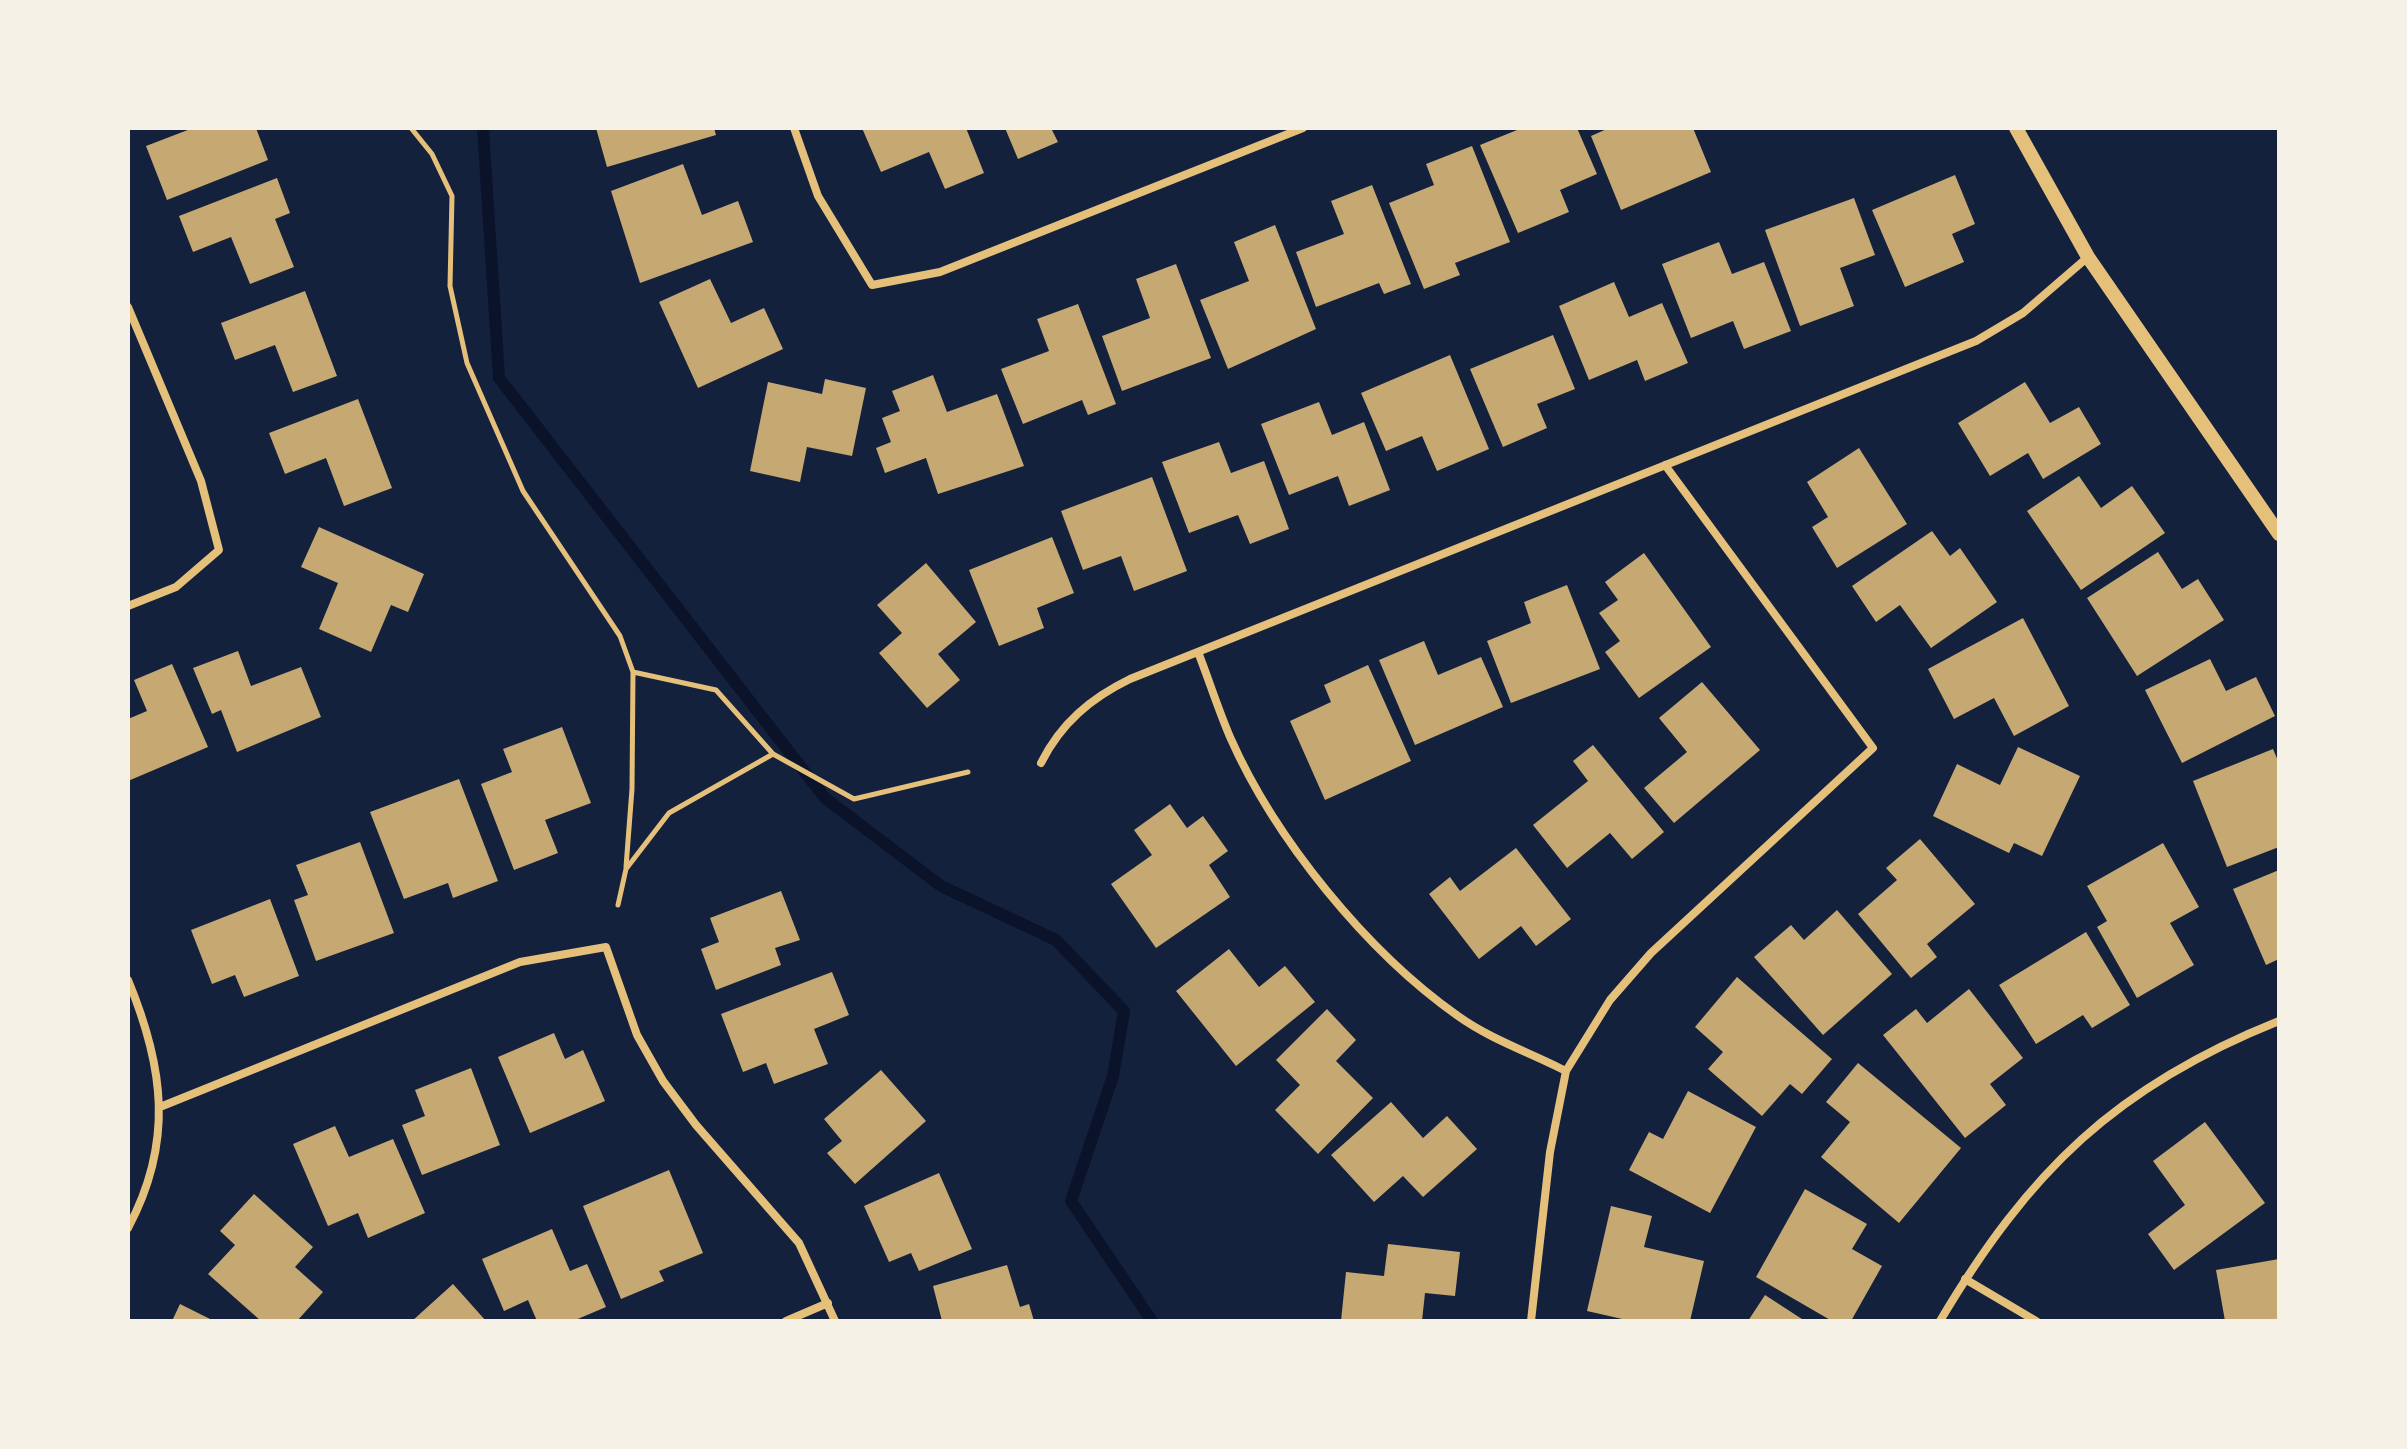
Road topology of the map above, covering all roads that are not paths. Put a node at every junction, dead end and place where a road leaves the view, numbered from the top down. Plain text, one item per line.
1 (794, 128) edge
2 (1303, 128) edge
3 (2016, 128) edge
4 (2088, 257) junction
5 (128, 307) edge
6 (1665, 465) junction
7 (2279, 534) edge
8 (128, 606) edge
9 (1198, 652) junction
10 (1041, 763) dead end
11 (128, 980) edge
12 (2279, 1021) edge
13 (1566, 1071) junction
14 (160, 1107) junction
15 (128, 1228) edge
16 (1965, 1279) junction
17 (828, 1303) junction
18 (786, 1321) edge
19 (835, 1321) edge
20 (1531, 1321) edge
21 (1940, 1321) edge
22 (2036, 1321) edge

1 - 2 street
3 - 4 street
4 - 6 street
4 - 7 street
5 - 8 street
6 - 9 street
6 - 13 street
9 - 10 street
9 - 13 street
11 - 14 street
12 - 16 street
13 - 20 street
14 - 15 street
14 - 17 street
16 - 21 street
16 - 22 street
17 - 18 street
17 - 19 street

